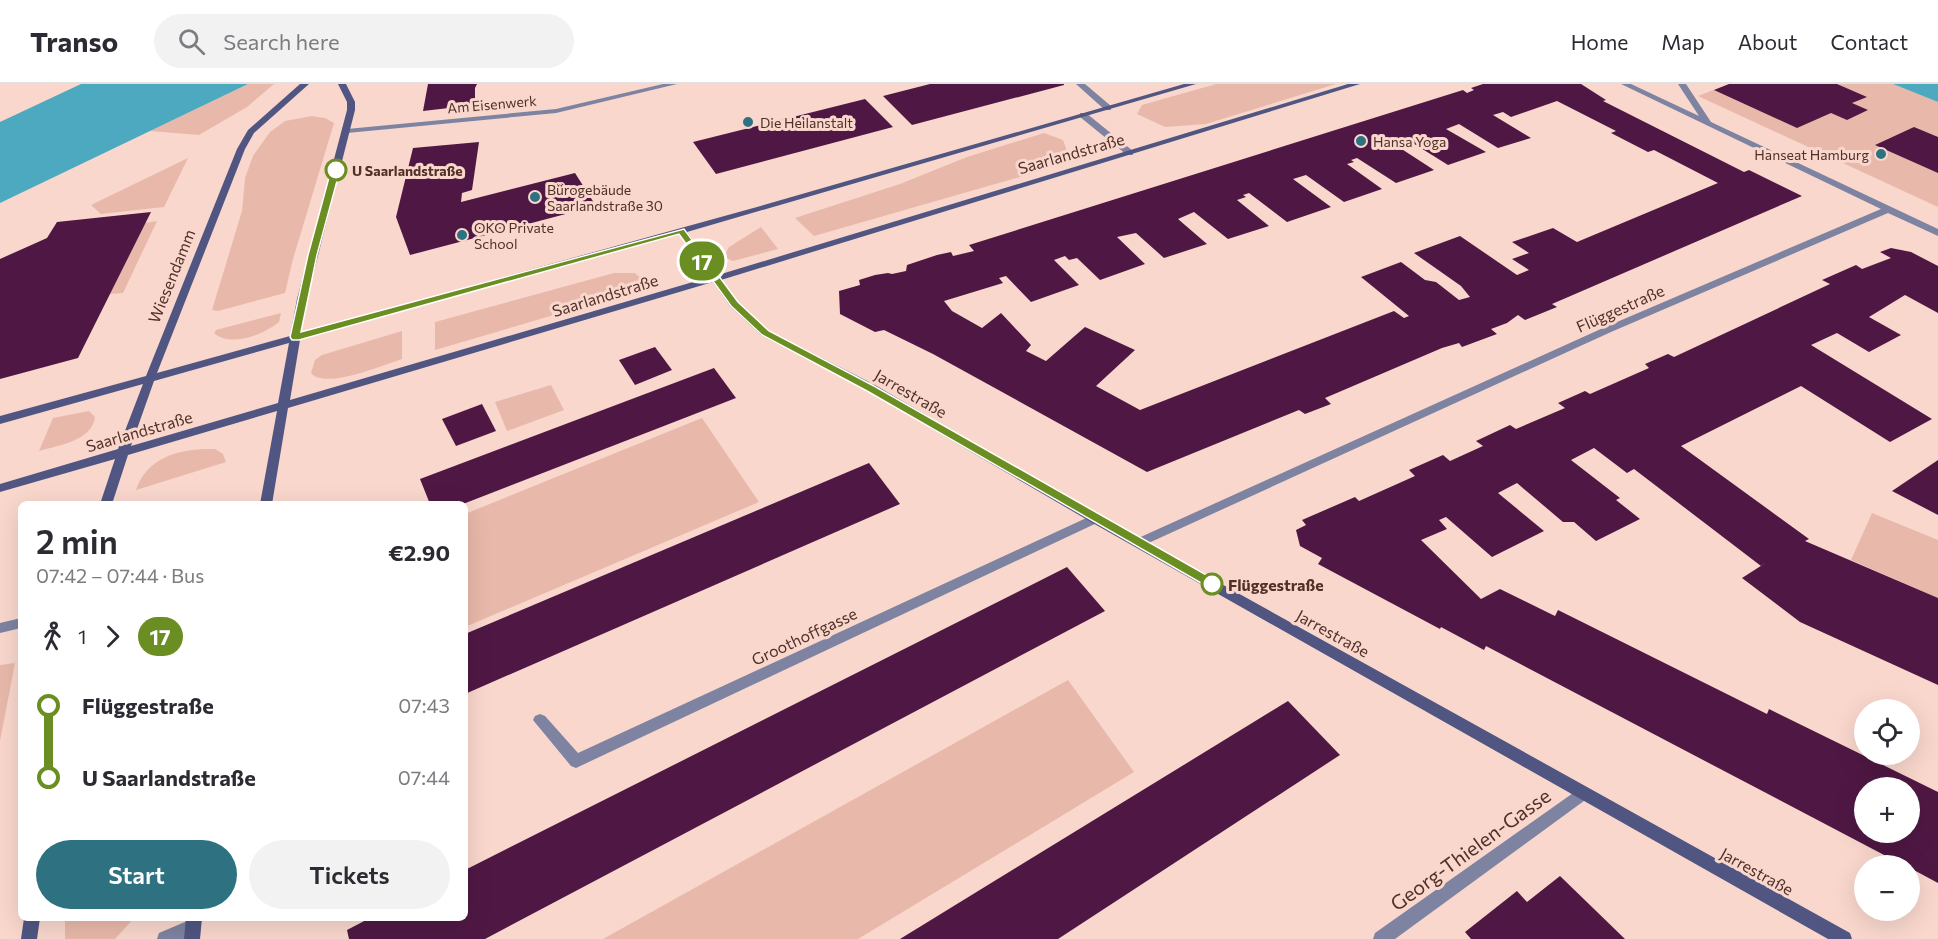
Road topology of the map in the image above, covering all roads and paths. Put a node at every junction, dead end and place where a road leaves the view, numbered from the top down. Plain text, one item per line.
1 (305, 84) edge
2 (342, 84) edge
3 (673, 84) edge
4 (1080, 84) edge
5 (1192, 84) edge
6 (1356, 84) edge
7 (1625, 84) edge
8 (1682, 84) edge
9 (1108, 108) junction
10 (1083, 116) junction
11 (1708, 123) junction
12 (347, 131) junction
13 (1130, 153) junction
14 (1887, 210) junction
15 (681, 231) junction
16 (1938, 233) edge
17 (714, 279) junction
18 (296, 337) junction
19 (151, 378) junction
20 (284, 406) junction
21 (0, 420) edge
22 (122, 453) junction
23 (0, 488) edge
24 (107, 501) edge
25 (267, 501) edge
26 (1095, 519) junction
27 (1138, 543) junction
28 (18, 623) edge
29 (0, 628) edge
30 (540, 720) dead end
31 (1584, 793) junction
32 (32, 921) edge
33 (193, 928) edge
34 (29, 939) edge
35 (165, 939) edge
36 (1381, 939) edge
37 (1844, 939) edge

1 - 19 main road, Wiesendamm
2 - 12 main road
3 - 12 street, Am Eisenwerk
4 - 9 street
5 - 9 main road, Saarlandstraße
6 - 13 main road, Saarlandstraße
7 - 11 street
8 - 11 street
9 - 10 main road, Saarlandstraße
10 - 13 street
10 - 15 main road, Saarlandstraße
11 - 14 street
12 - 18 main road
13 - 17 main road, Saarlandstraße
14 - 16 street
14 - 27 street, Flüggestraße
15 - 17 main road, Jarrestraße
15 - 18 main road, Saarlandstraße
17 - 20 main road, Saarlandstraße
17 - 26 main road, Jarrestraße
18 - 19 main road, Saarlandstraße
18 - 20 main road
19 - 21 main road, Saarlandstraße
19 - 22 main road, Wiesendamm
20 - 22 main road, Saarlandstraße
20 - 25 main road
22 - 23 main road, Saarlandstraße
22 - 24 main road, Wiesendamm
26 - 27 main road, Jarrestraße
26 - 30 street, Groothoffgasse
27 - 31 main road, Jarrestraße
28 - 29 street
31 - 36 street, Georg-Thielen-Gasse
31 - 37 main road, Jarrestraße
32 - 34 main road
33 - 35 street

